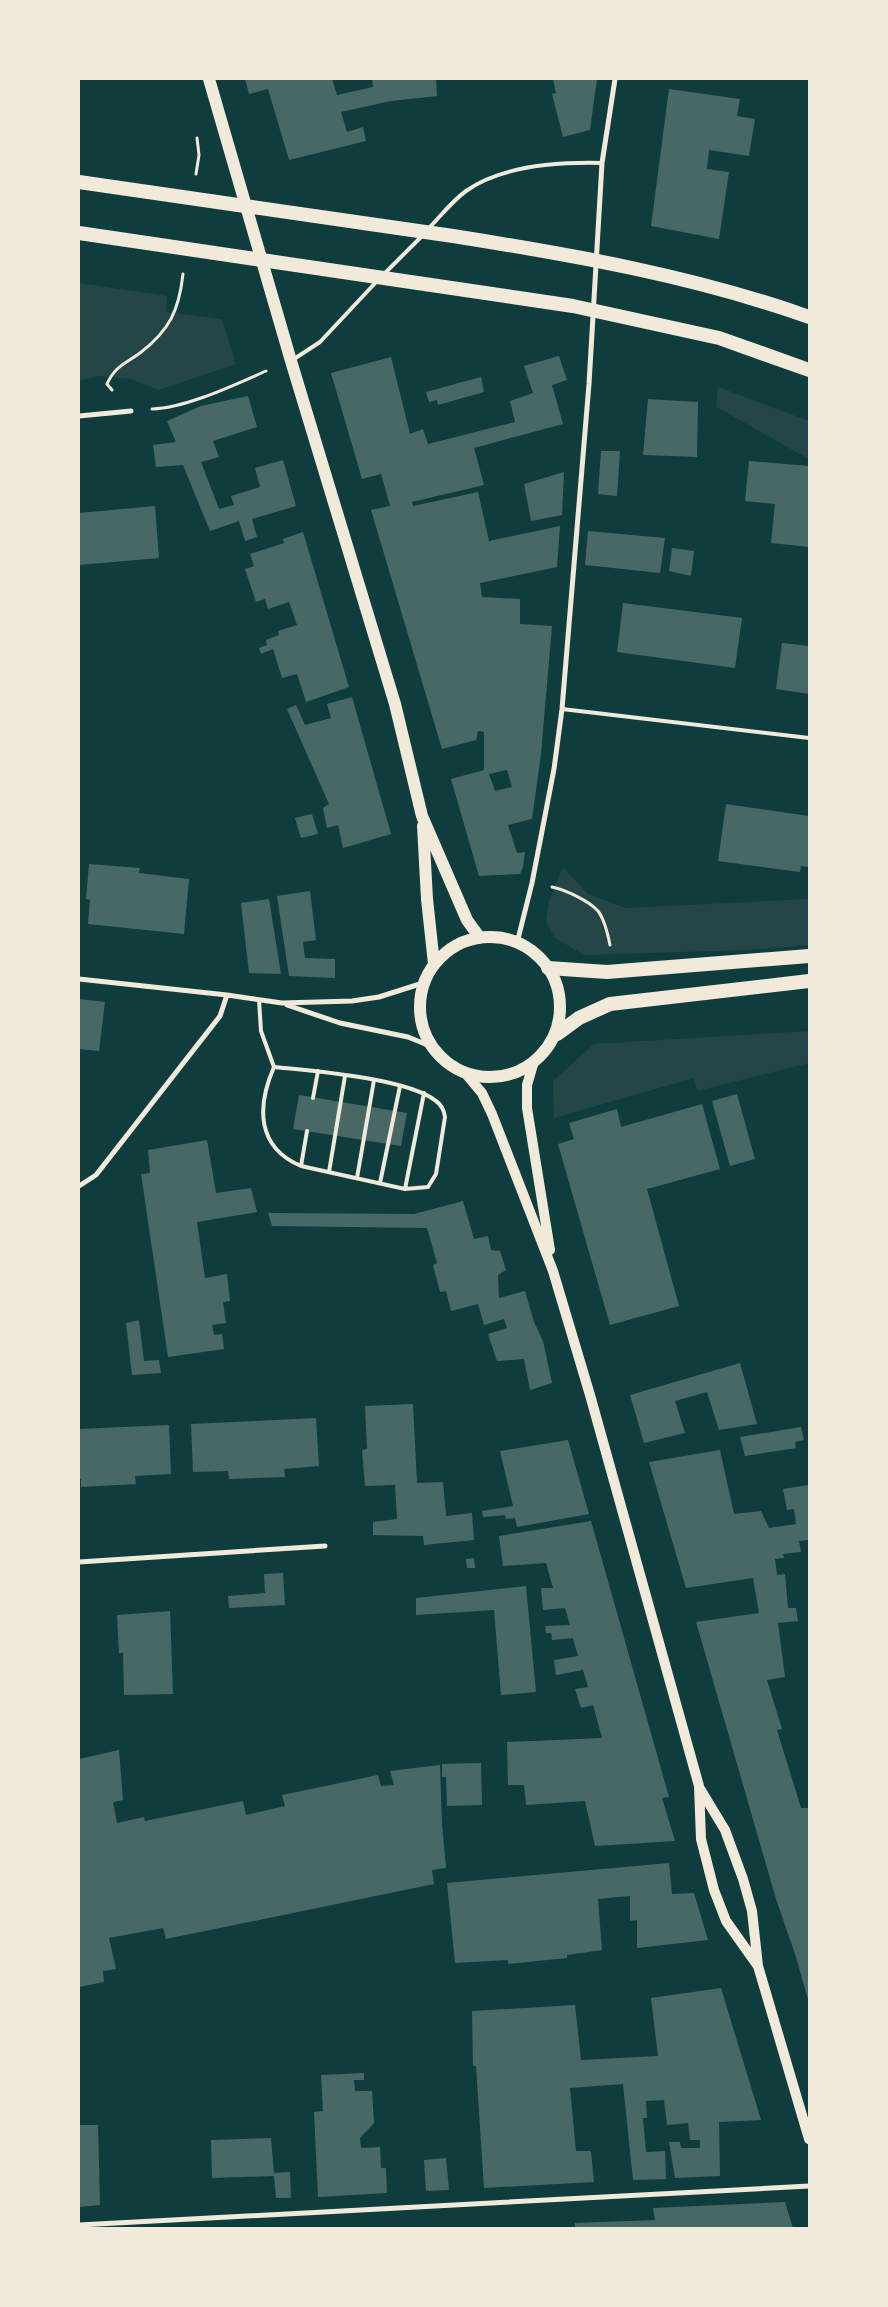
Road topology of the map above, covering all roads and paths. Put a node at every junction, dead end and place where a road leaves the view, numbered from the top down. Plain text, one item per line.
1 (209, 79) edge
2 (615, 79) edge
3 (196, 131) dead end
4 (602, 163) junction
5 (79, 182) edge
6 (195, 184) dead end
7 (79, 233) edge
8 (184, 270) dead end
9 (809, 317) edge
10 (290, 361) junction
11 (809, 370) edge
12 (131, 411) junction
13 (79, 416) edge
14 (562, 709) junction
15 (809, 738) edge
16 (422, 816) junction
17 (532, 882) junction
18 (480, 938) junction
19 (517, 942) junction
20 (611, 953) dead end
21 (809, 956) edge
22 (434, 964) junction
23 (548, 968) junction
24 (79, 979) edge
25 (809, 981) edge
26 (423, 983) junction
27 (227, 995) junction
28 (259, 1000) junction
29 (282, 1003) junction
30 (557, 1034) junction
31 (430, 1046) junction
32 (534, 1061) junction
33 (274, 1067) junction
34 (318, 1071) junction
35 (466, 1074) junction
36 (346, 1076) junction
37 (374, 1080) junction
38 (400, 1086) junction
39 (424, 1093) junction
40 (313, 1098) dead end
41 (307, 1131) dead end
42 (301, 1166) junction
43 (330, 1172) junction
44 (357, 1178) junction
45 (380, 1183) junction
46 (79, 1186) edge
47 (405, 1189) junction
48 (553, 1271) junction
49 (325, 1546) dead end
50 (79, 1562) edge
51 (699, 1786) junction
52 (758, 1966) junction
53 (809, 2139) edge
54 (809, 2186) edge
55 (79, 2225) edge

1 - 10 main road
2 - 4 street
3 - 6 path
4 - 10 lane
4 - 14 street
5 - 9 highway
7 - 11 highway
8 - 12 path
10 - 12 path
10 - 16 main road
12 - 13 street
14 - 15 lane
14 - 17 street
16 - 18 main road
16 - 22 main road
17 - 19 street
17 - 20 path
18 - 19 main road
18 - 22 main road
19 - 23 main road
21 - 23 highway
22 - 26 main road
23 - 30 main road
24 - 27 street
25 - 30 highway
26 - 29 street
26 - 31 main road
27 - 28 street
27 - 46 street
28 - 29 street
28 - 33 lane
29 - 31 street
30 - 32 main road
31 - 35 main road
32 - 35 main road
32 - 48 main road
33 - 34 lane
33 - 42 lane
34 - 36 lane
34 - 40 lane
35 - 48 main road
36 - 37 lane
36 - 43 lane
37 - 38 lane
37 - 44 lane
38 - 39 lane
38 - 45 lane
39 - 47 lane
39 - 47 lane
41 - 42 lane
42 - 43 lane
43 - 44 lane
44 - 45 lane
45 - 47 lane
48 - 51 main road
49 - 50 street
51 - 52 main road
51 - 52 main road
52 - 53 main road
54 - 55 street

